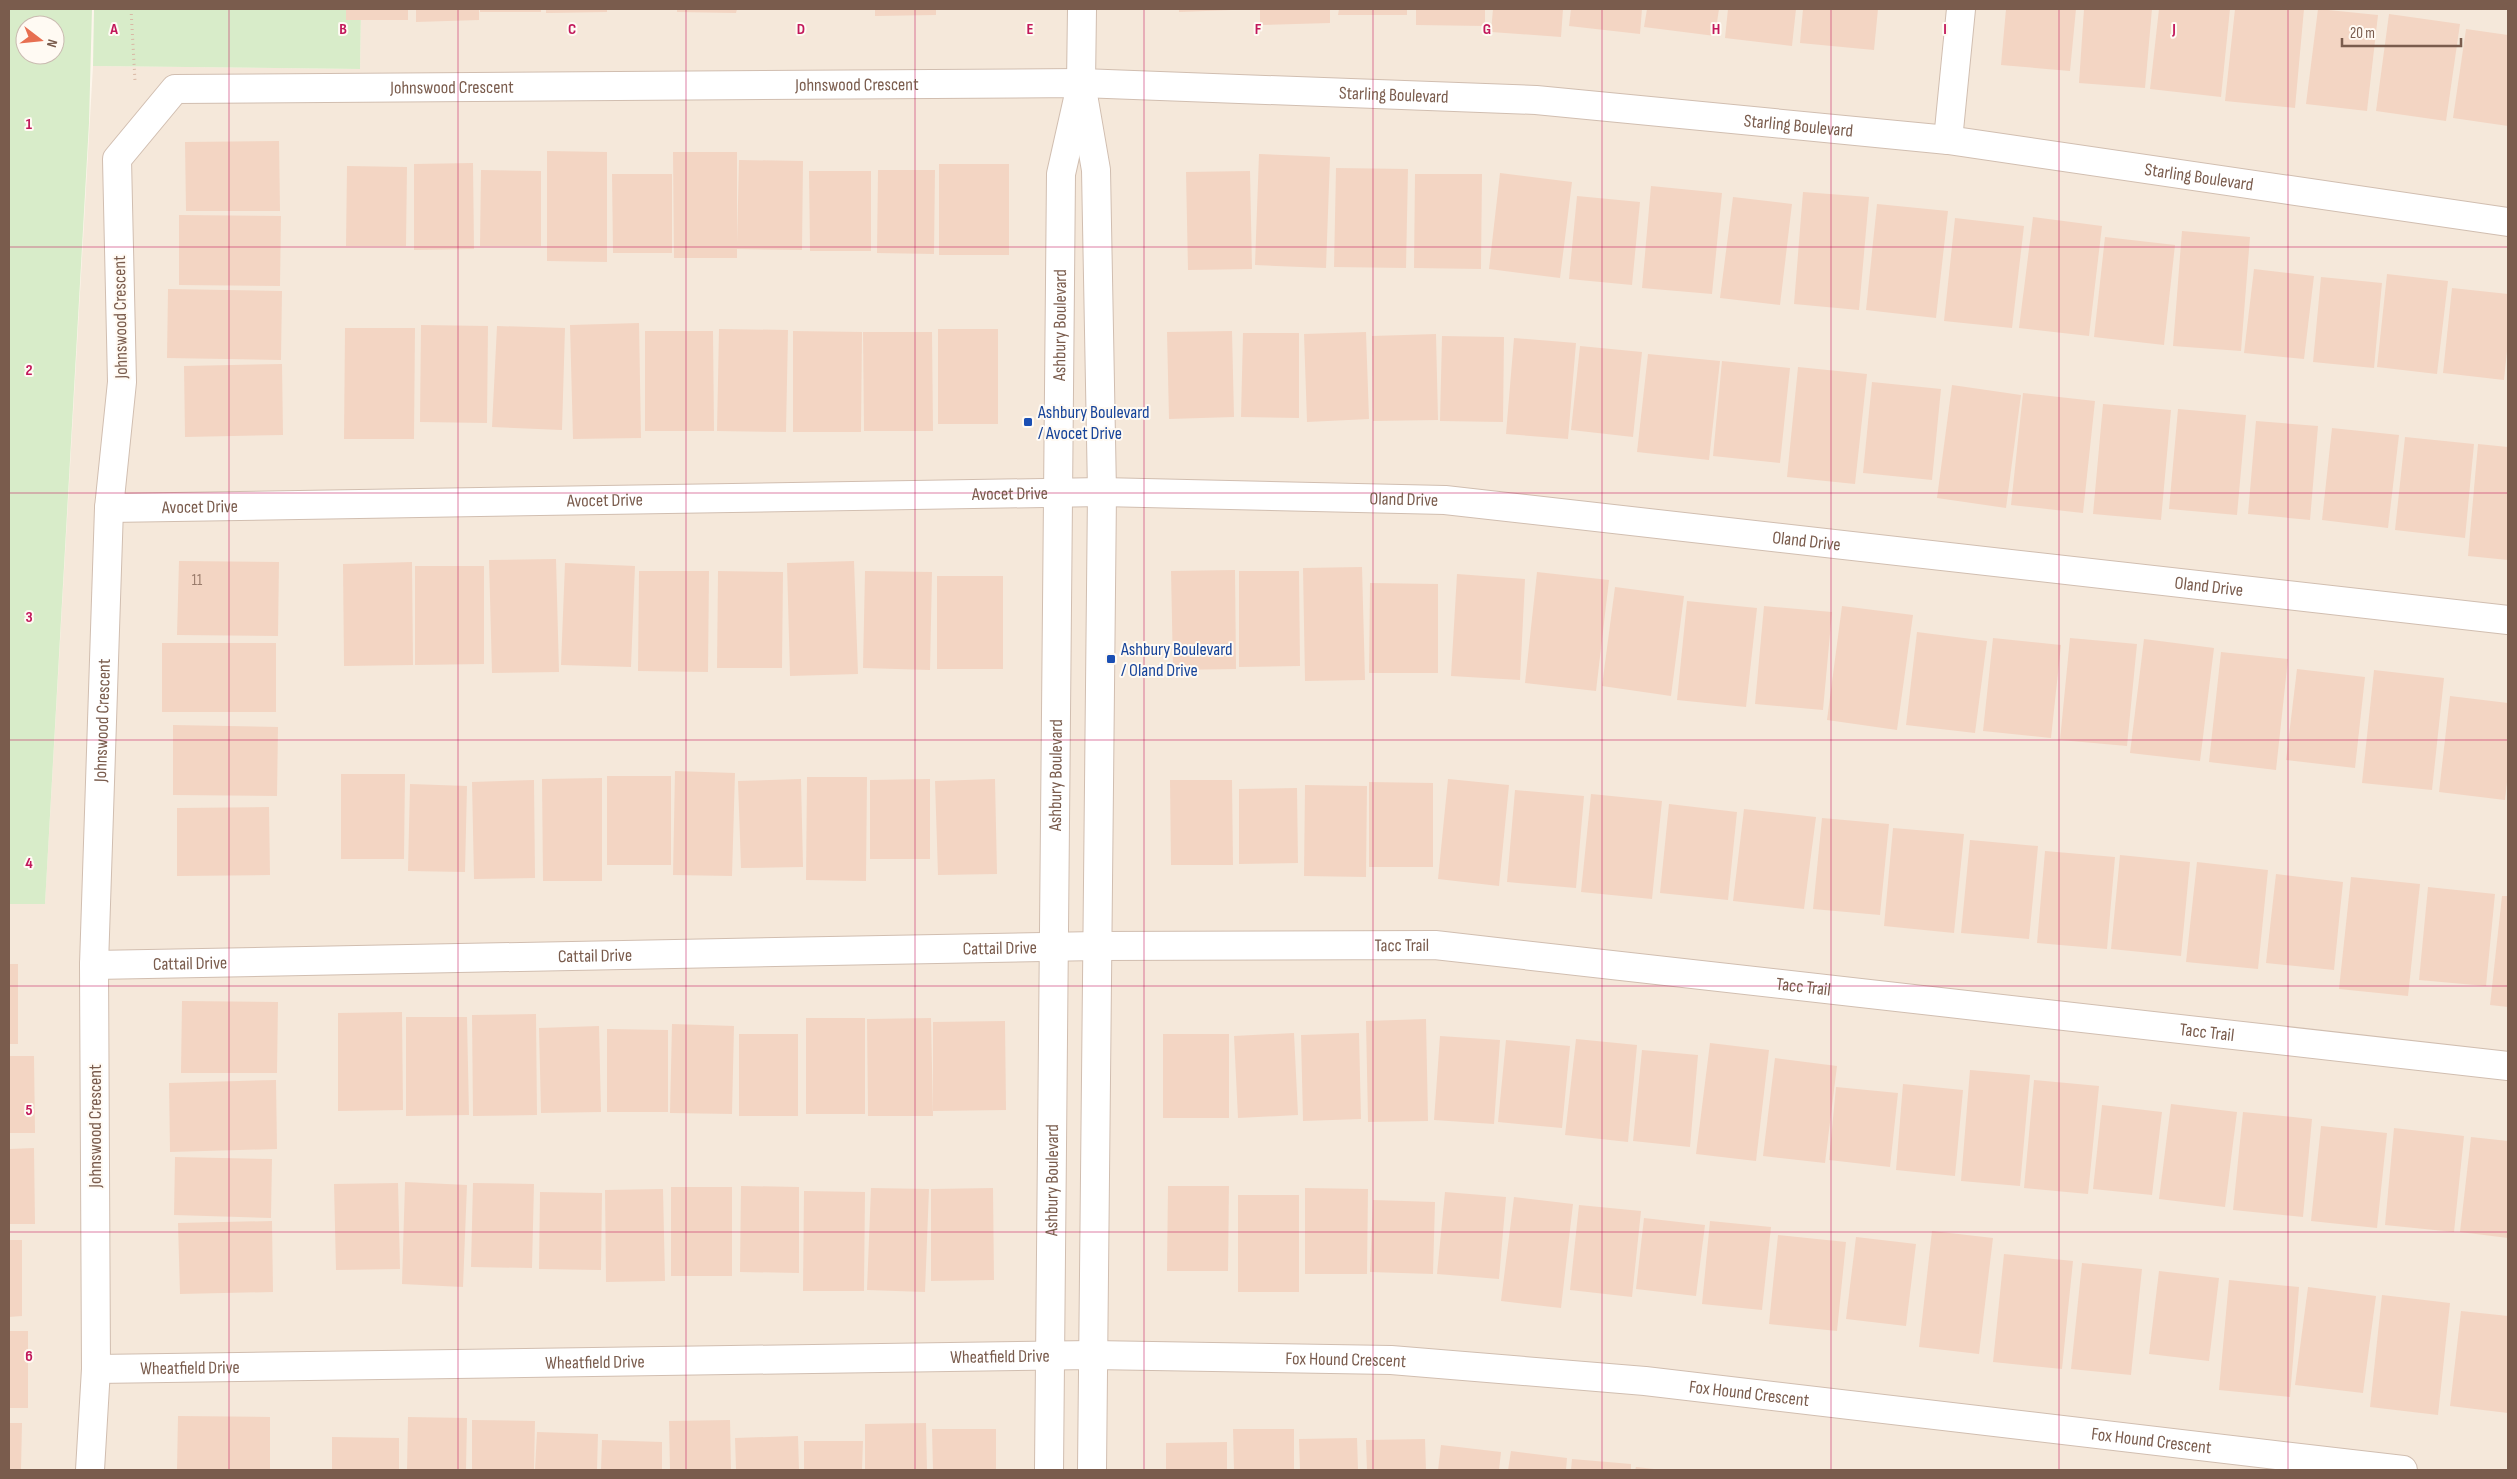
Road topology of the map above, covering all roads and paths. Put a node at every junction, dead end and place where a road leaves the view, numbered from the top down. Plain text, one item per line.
1 (131, 9) edge
2 (1082, 9) edge
3 (1961, 9) edge
4 (1081, 83) junction
5 (138, 134) junction
6 (1948, 140) junction
7 (2508, 222) edge
8 (1102, 492) junction
9 (1058, 493) junction
10 (109, 508) junction
11 (2508, 620) edge
12 (1097, 946) junction
13 (1053, 947) junction
14 (94, 965) junction
15 (2508, 1066) edge
16 (1093, 1355) junction
17 (1050, 1356) junction
18 (96, 1369) junction
19 (90, 1470) edge
20 (1048, 1470) edge
21 (1092, 1470) edge
22 (2403, 1470) edge

1 - 5 path
2 - 4 street, Ashbury Boulevard
3 - 6 street
4 - 5 street, Johnswood Crescent
4 - 6 street, Starling Boulevard
4 - 8 street, Ashbury Boulevard
4 - 9 street, Ashbury Boulevard
5 - 10 street, Johnswood Crescent
6 - 7 street, Starling Boulevard
8 - 9 street, Avocet Drive
8 - 11 street, Oland Drive
8 - 12 street, Ashbury Boulevard
9 - 10 street, Avocet Drive
9 - 13 street, Ashbury Boulevard
10 - 14 street, Johnswood Crescent
12 - 13 street, Cattail Drive
12 - 15 street, Tacc Trail
12 - 16 street, Ashbury Boulevard
13 - 14 street, Cattail Drive
13 - 17 street, Ashbury Boulevard
14 - 18 street, Johnswood Crescent
16 - 17 street, Wheatfield Drive
16 - 21 street, Ashbury Boulevard
16 - 22 street, Fox Hound Crescent
17 - 18 street, Wheatfield Drive
17 - 20 street, Ashbury Boulevard
18 - 19 street, Johnswood Crescent

